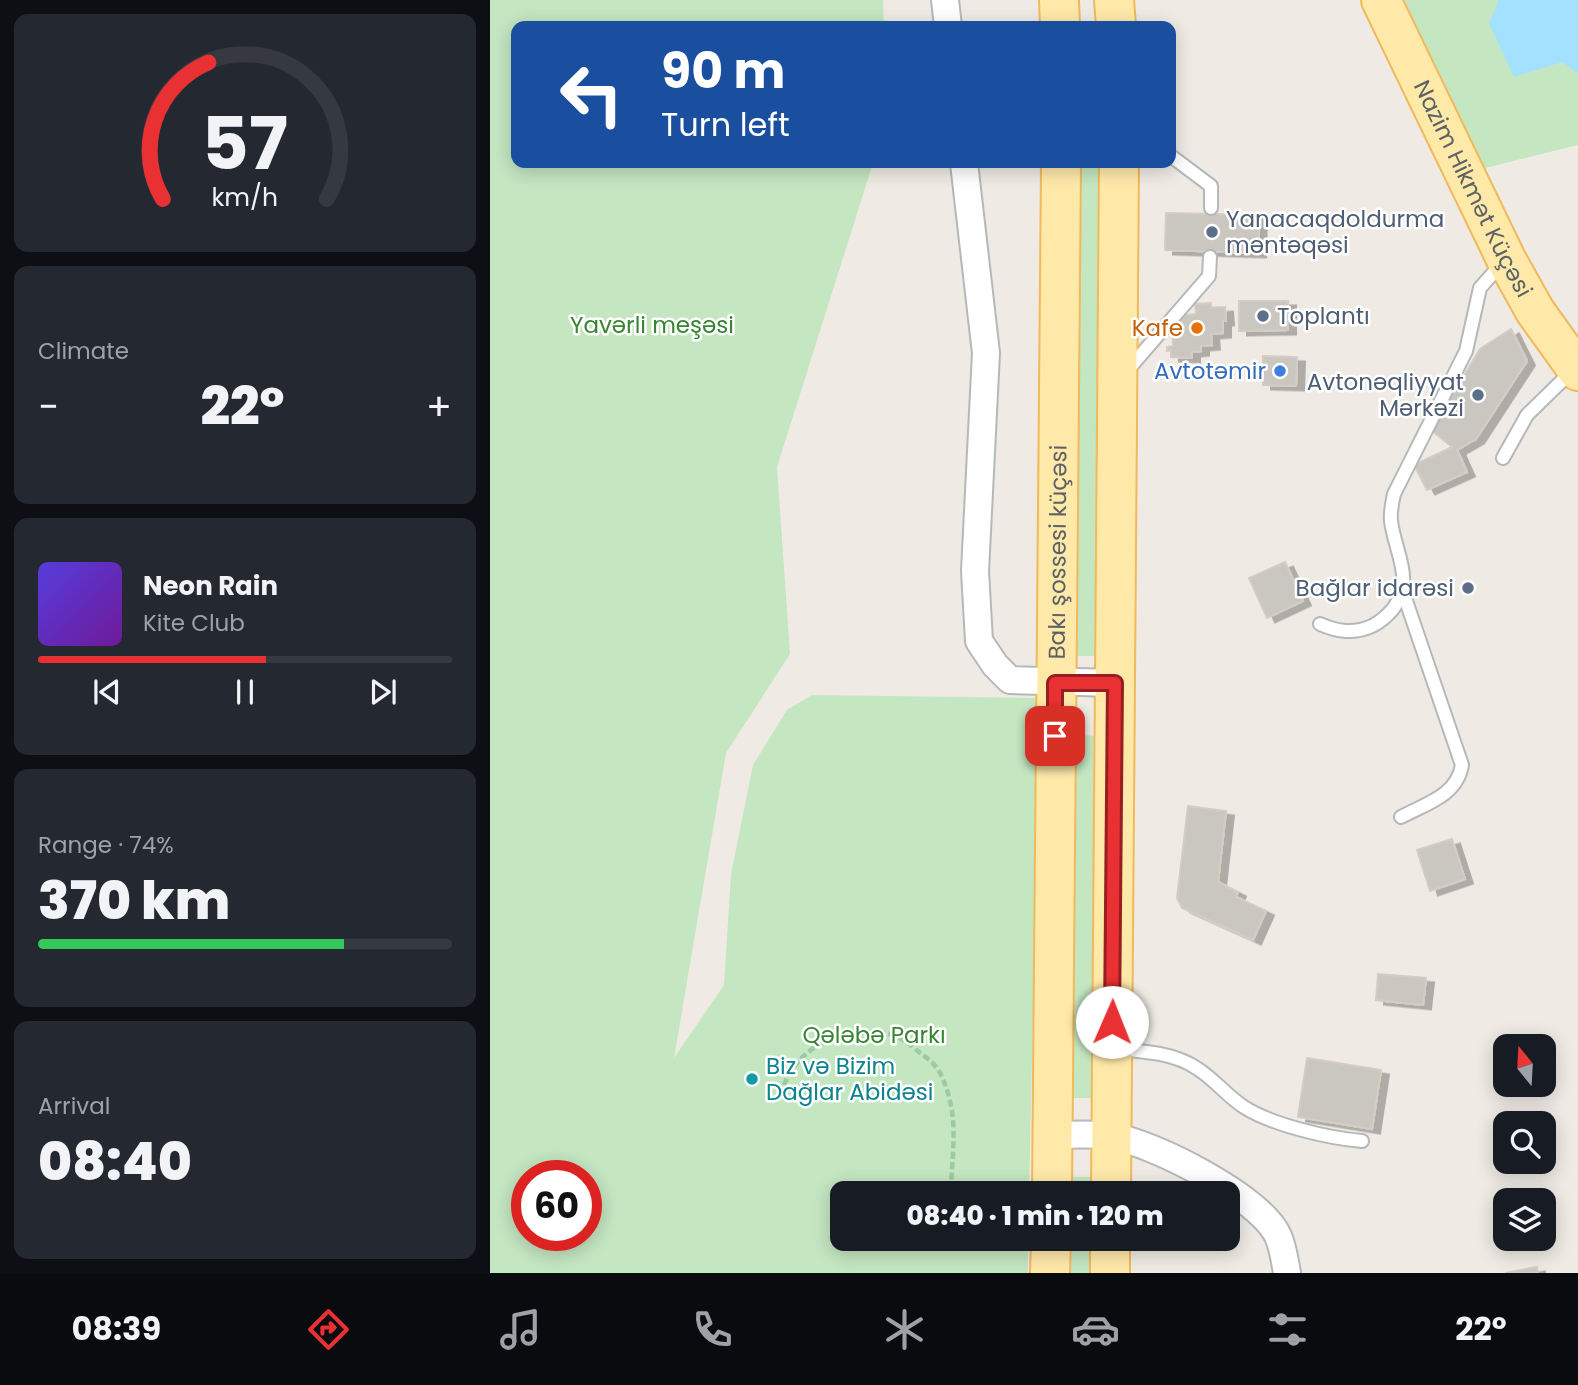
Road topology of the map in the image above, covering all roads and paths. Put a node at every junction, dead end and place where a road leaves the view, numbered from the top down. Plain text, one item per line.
1 (945, 0) edge
2 (1059, 0) edge
3 (1114, 0) edge
4 (1381, 0) edge
5 (947, 21) edge
6 (1060, 21) edge
7 (1116, 21) edge
8 (1176, 160) edge
9 (965, 168) edge
10 (1061, 168) edge
11 (1119, 168) edge
12 (1211, 208) dead end
13 (1210, 257) dead end
14 (1506, 259) junction
15 (1577, 369) edge
16 (1117, 383) junction
17 (1503, 458) dead end
18 (1402, 589) junction
19 (1320, 624) dead end
20 (1055, 683) junction
21 (1115, 683) junction
22 (1401, 817) dead end
23 (1112, 1048) junction
24 (780, 1095) dead end
25 (1052, 1135) junction
26 (1111, 1136) junction
27 (1362, 1141) dead end
28 (951, 1181) edge
29 (1052, 1181) edge
30 (1111, 1181) edge
31 (1051, 1251) edge
32 (1110, 1251) edge
33 (1051, 1273) edge
34 (1110, 1273) edge
35 (1287, 1273) edge

1 - 5 street
2 - 6 main road
3 - 7 main road
4 - 14 main road, Nazim Hikmət Küçəsi
8 - 12 lane
9 - 20 street
10 - 20 main road, Bakı şossesi küçəsi
11 - 16 main road
13 - 16 lane
14 - 15 main road, Nazim Hikmət Küçəsi
14 - 18 lane
15 - 17 lane
16 - 21 main road
18 - 19 lane
18 - 22 lane
20 - 21 street
20 - 25 main road, Bakı şossesi küçəsi
21 - 23 main road
23 - 26 main road
23 - 27 lane
24 - 28 path
25 - 26 street
25 - 29 main road, Bakı şossesi küçəsi
26 - 30 main road
26 - 35 street
31 - 33 main road
32 - 34 main road

